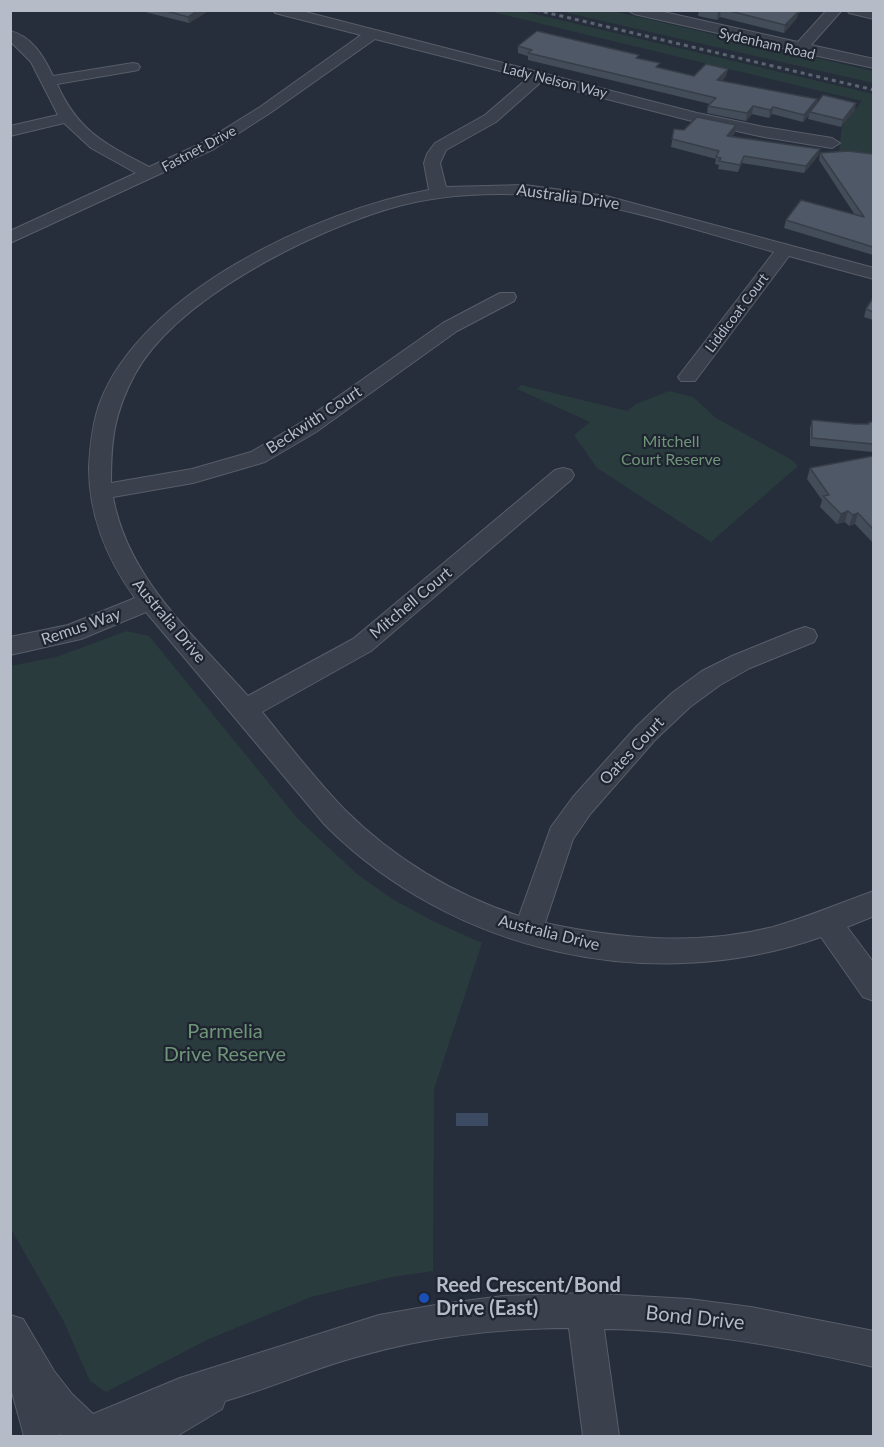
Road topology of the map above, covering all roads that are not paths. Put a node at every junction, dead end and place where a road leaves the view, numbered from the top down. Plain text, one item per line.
1 (280, 10) edge
2 (634, 10) edge
3 (835, 10) edge
4 (854, 10) edge
5 (664, 14) edge
6 (873, 15) edge
7 (372, 34) junction
8 (10, 35) edge
9 (801, 49) junction
10 (873, 65) edge
11 (133, 67) dead end
12 (538, 77) junction
13 (48, 81) junction
14 (67, 118) junction
15 (10, 131) edge
16 (832, 142) dead end
17 (150, 174) junction
18 (439, 193) junction
19 (10, 238) edge
20 (785, 249) junction
21 (873, 274) edge
22 (507, 297) dead end
23 (688, 376) dead end
24 (563, 475) dead end
25 (100, 492) junction
26 (150, 601) junction
27 (805, 636) dead end
28 (10, 646) edge
29 (246, 710) junction
30 (873, 903) edge
31 (827, 922) junction
32 (528, 930) junction
33 (873, 988) edge
34 (584, 1311) junction
35 (14, 1339) edge
36 (873, 1349) edge
37 (235, 1380) junction
38 (84, 1433) edge
39 (42, 1437) edge
40 (143, 1437) edge
41 (601, 1437) edge

1 - 7 street, Lady Nelson Way
2 - 5 street, Sydenham Road
3 - 9 street
4 - 6 street
5 - 9 street, Sydenham Road
7 - 12 street, Lady Nelson Way
7 - 17 street, Fastnet Drive
8 - 13 street
9 - 10 street, Sydenham Road
11 - 13 street
12 - 16 street, Lady Nelson Way
12 - 18 street
13 - 14 street
14 - 15 street
14 - 17 street
17 - 19 street, Fastnet Drive
18 - 20 street, Australia Drive
18 - 25 street, Australia Drive
20 - 21 street, Australia Drive
20 - 23 street, Liddicoat Court
22 - 25 street, Beckwith Court
24 - 29 street, Mitchell Court
25 - 26 street, Australia Drive
26 - 28 street, Remus Way
26 - 29 street, Australia Drive
27 - 32 street, Oates Court
29 - 32 street, Australia Drive
30 - 31 street, Australia Drive
31 - 32 street, Australia Drive
31 - 33 street
34 - 36 street, Bond Drive
34 - 37 street, Bond Drive
34 - 41 street
35 - 38 street
35 - 39 street
37 - 38 street, Bond Drive
37 - 40 street, Bond Drive

